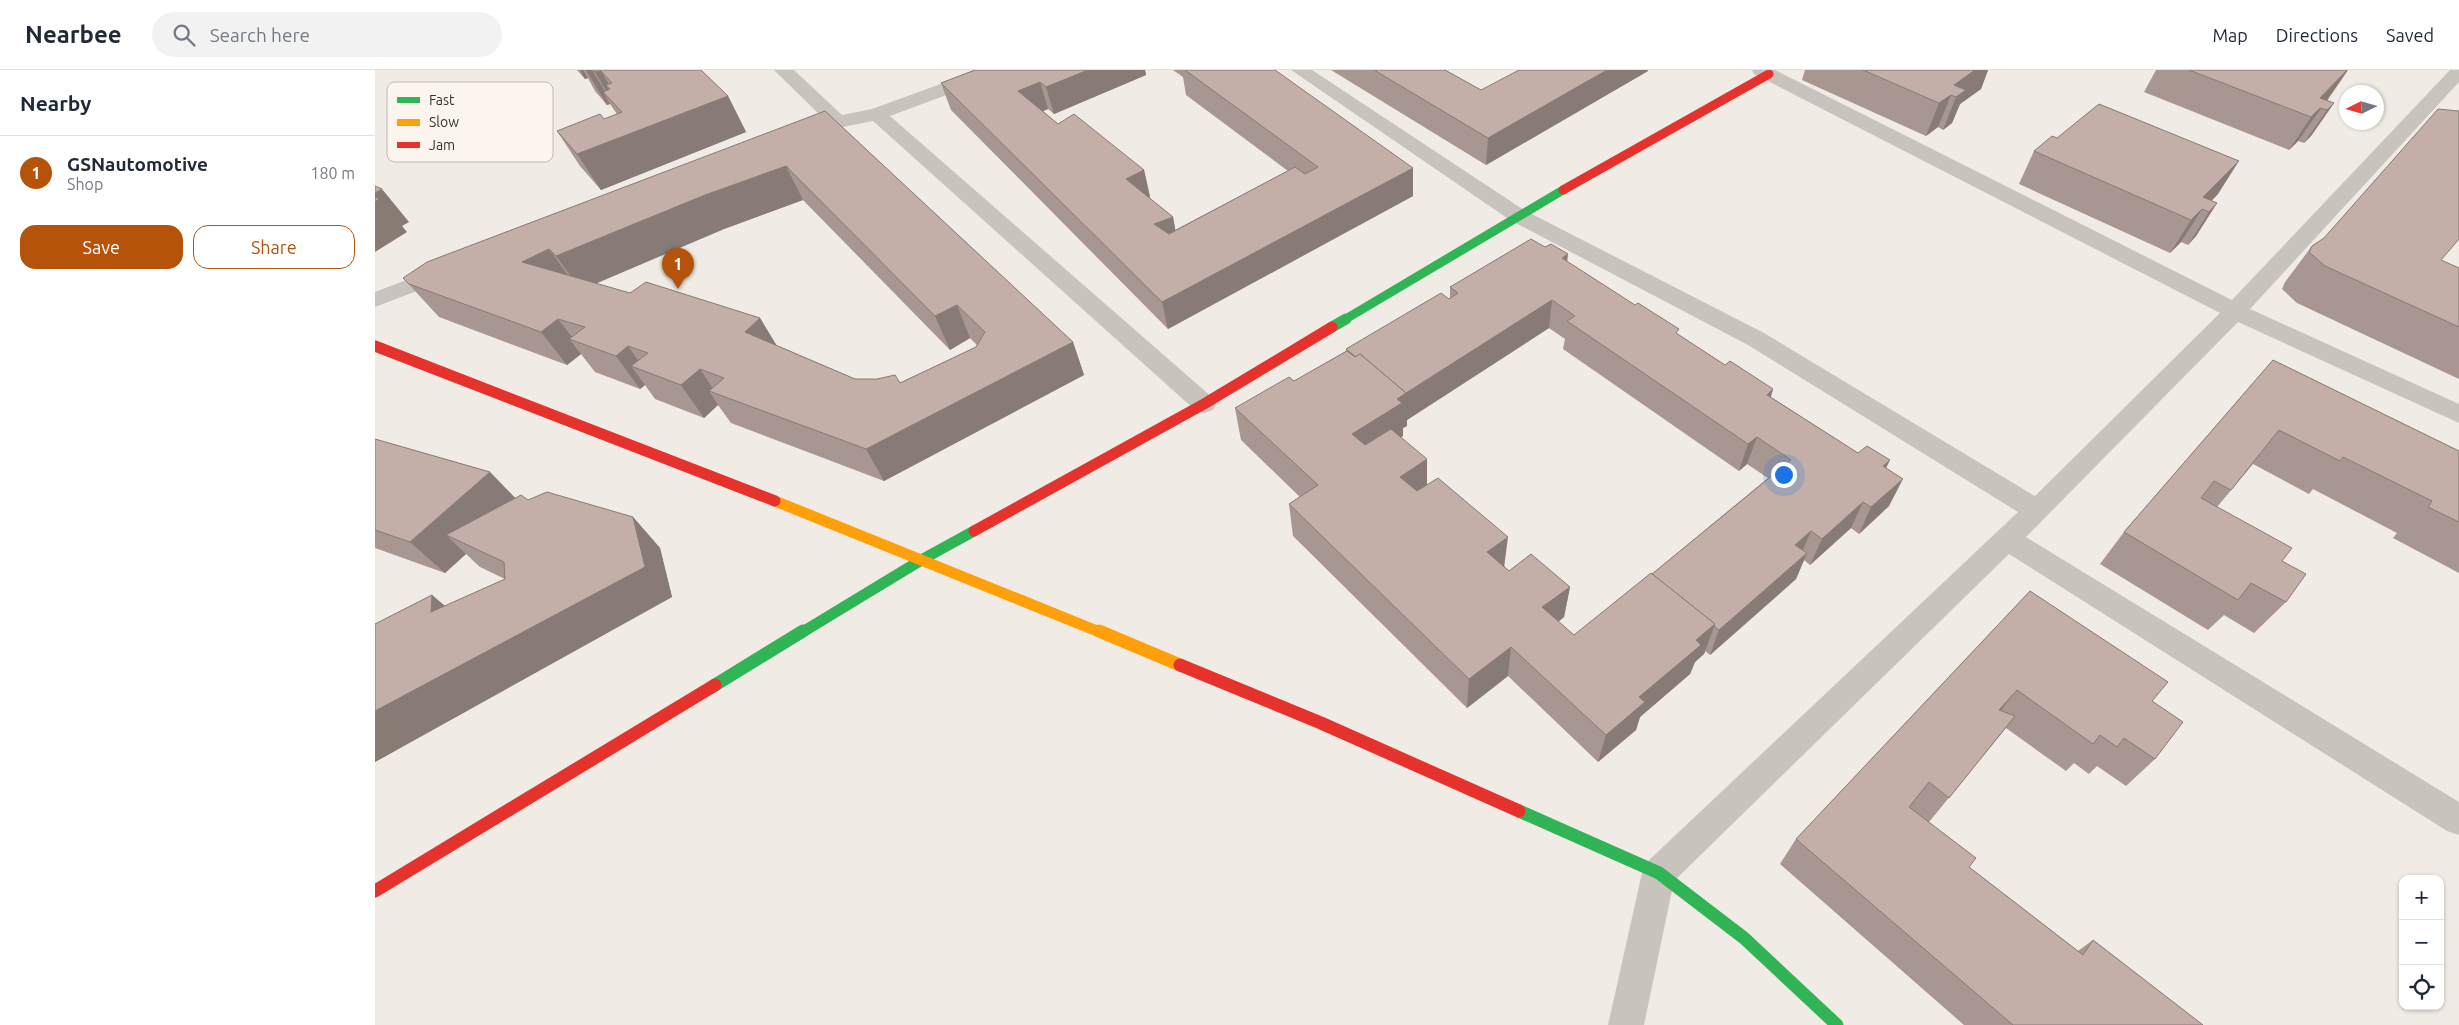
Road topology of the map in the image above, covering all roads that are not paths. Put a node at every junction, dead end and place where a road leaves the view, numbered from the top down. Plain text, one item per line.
1 (783, 70) edge
2 (995, 70) edge
3 (1300, 70) edge
4 (2459, 71) edge
5 (1765, 72) edge
6 (877, 114) junction
7 (838, 122) junction
8 (782, 142) edge
9 (1517, 215) junction
10 (463, 264) edge
11 (375, 300) edge
12 (2235, 311) junction
13 (375, 346) edge
14 (1204, 404) junction
15 (2459, 414) edge
16 (2037, 510) junction
17 (2007, 539) junction
18 (923, 559) junction
19 (2459, 820) edge
20 (1659, 873) junction
21 (375, 891) edge
22 (1626, 1025) edge
23 (1837, 1025) edge

1 - 7 street
2 - 6 street
3 - 9 street
4 - 12 street
5 - 9 street
5 - 12 street
6 - 7 street
6 - 14 street
7 - 8 street
9 - 14 street
9 - 16 street
10 - 11 street
12 - 15 street
12 - 16 street
13 - 18 street
14 - 18 street
16 - 17 street
17 - 19 street
17 - 20 street
18 - 20 street
18 - 21 street
20 - 22 street
20 - 23 street

